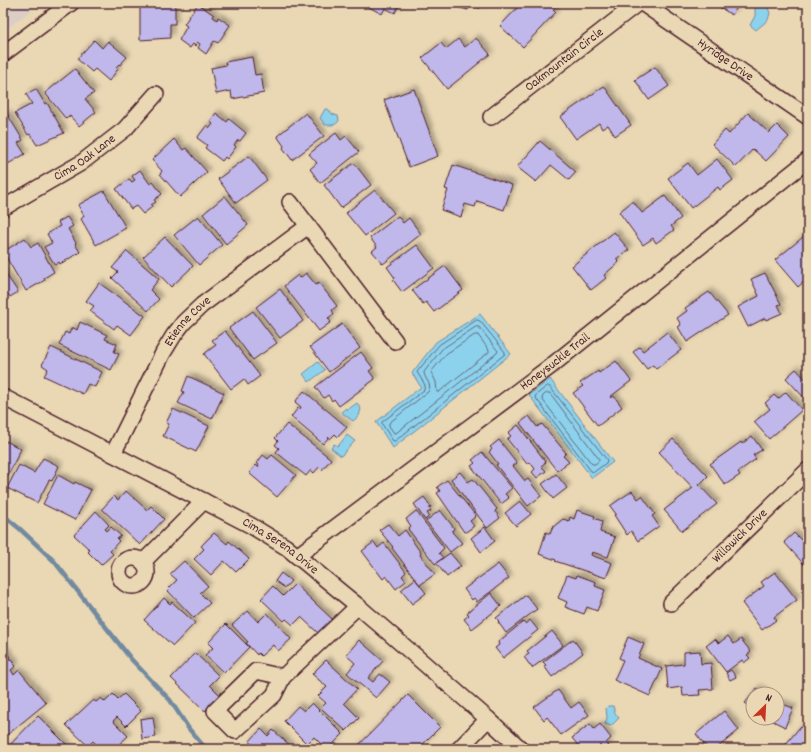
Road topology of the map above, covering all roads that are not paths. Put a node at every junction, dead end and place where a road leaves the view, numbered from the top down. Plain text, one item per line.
1 (71, 3) edge
2 (638, 3) edge
3 (642, 3) edge
4 (3, 54) edge
5 (156, 94) dead end
6 (491, 117) dead end
7 (808, 117) edge
8 (808, 160) edge
9 (290, 202) dead end
10 (3, 208) edge
11 (308, 226) junction
12 (395, 341) dead end
13 (3, 397) edge
14 (113, 454) junction
15 (808, 470) edge
16 (204, 501) junction
17 (297, 556) junction
18 (143, 562) dead end
19 (671, 603) dead end
20 (358, 606) junction
21 (283, 677) dead end
22 (488, 719) junction
23 (459, 749) edge
24 (521, 749) edge

1 - 4 street
2 - 6 street, Oakmountain Circle
3 - 7 street, Hyridge Drive
5 - 10 street, Cima Oak Lane
8 - 17 street, Honeysuckle Trail
9 - 11 street
11 - 12 street
11 - 14 street, Etienne Cove
13 - 14 street, Cima Serena Drive
14 - 16 street, Cima Serena Drive
15 - 19 street, Willowick Drive
16 - 17 street, Cima Serena Drive
16 - 18 street
17 - 20 street, Cima Serena Drive
20 - 21 street
20 - 22 street, Cima Serena Drive
22 - 23 street
22 - 24 street, Cima Serena Drive

